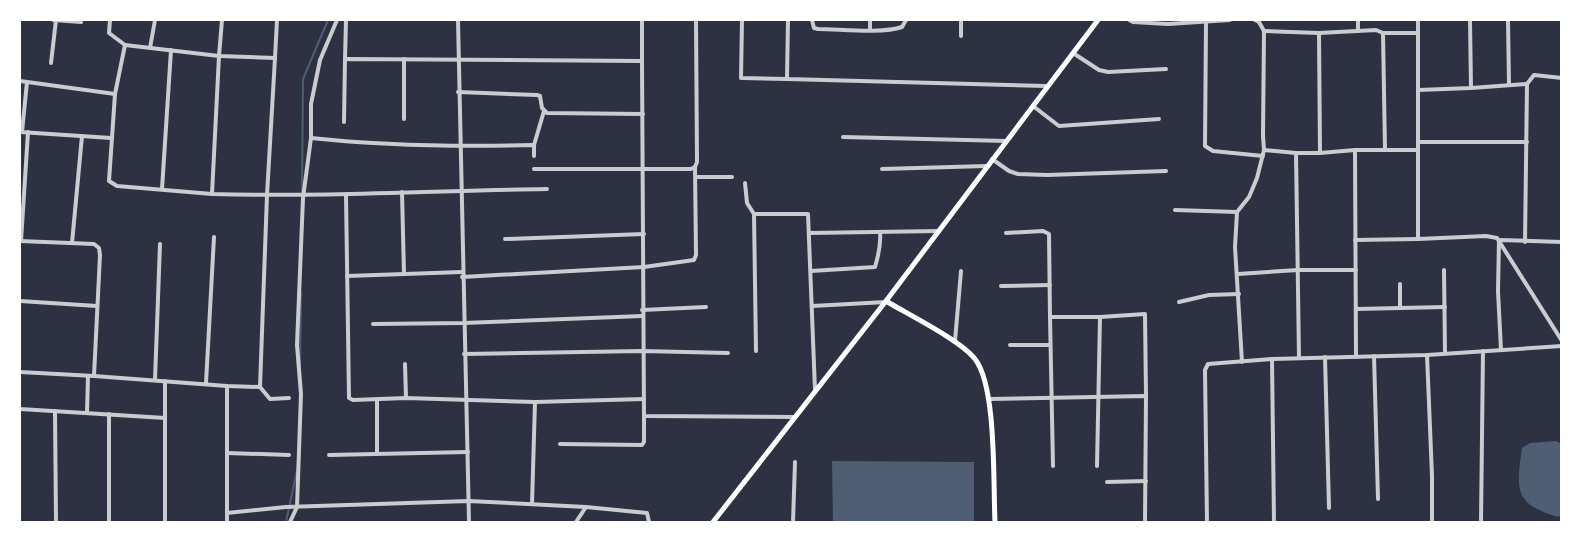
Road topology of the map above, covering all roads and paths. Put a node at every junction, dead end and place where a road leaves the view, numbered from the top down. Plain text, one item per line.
1 (55, 20) edge
2 (110, 20) edge
3 (154, 20) edge
4 (222, 20) edge
5 (277, 20) edge
6 (337, 20) edge
7 (346, 20) edge
8 (458, 20) edge
9 (642, 20) edge
10 (696, 20) edge
11 (742, 20) edge
12 (788, 20) edge
13 (812, 20) edge
14 (870, 20) edge
15 (906, 20) edge
16 (962, 20) edge
17 (1098, 20) edge
18 (1129, 20) edge
19 (1218, 20) edge
20 (1230, 20) edge
21 (1255, 20) edge
22 (1358, 20) edge
23 (1418, 20) edge
24 (1470, 20) edge
25 (1508, 20) edge
26 (81, 22) dead end
27 (1206, 22) junction
28 (870, 30) junction
29 (1264, 31) junction
30 (1358, 31) junction
31 (1319, 33) junction
32 (1383, 33) junction
33 (1418, 33) junction
34 (961, 36) dead end
35 (125, 45) junction
36 (150, 48) junction
37 (171, 50) junction
38 (1073, 53) junction
39 (219, 56) junction
40 (275, 58) junction
41 (345, 59) junction
42 (404, 59) junction
43 (459, 59) junction
44 (642, 61) junction
45 (51, 63) dead end
46 (1166, 69) dead end
47 (1562, 78) edge
48 (787, 79) junction
49 (20, 81) edge
50 (27, 82) junction
51 (1509, 84) junction
52 (1527, 84) junction
53 (1048, 86) junction
54 (1471, 88) junction
55 (1418, 90) junction
56 (458, 92) junction
57 (115, 94) junction
58 (1033, 106) junction
59 (544, 111) junction
60 (643, 114) junction
61 (404, 119) dead end
62 (1159, 119) dead end
63 (344, 122) dead end
64 (23, 132) edge
65 (82, 136) junction
66 (843, 137) dead end
67 (111, 138) junction
68 (311, 138) junction
69 (1007, 141) junction
70 (1418, 142) junction
71 (1527, 142) junction
72 (534, 145) junction
73 (460, 147) junction
74 (1264, 150) junction
75 (1355, 150) junction
76 (1385, 150) junction
77 (1418, 150) junction
78 (1296, 153) junction
79 (1320, 153) junction
80 (534, 156) dead end
81 (1263, 156) junction
82 (991, 159) junction
83 (986, 166) junction
84 (696, 167) junction
85 (534, 169) dead end
86 (643, 169) junction
87 (882, 169) dead end
88 (1166, 171) dead end
89 (696, 177) junction
90 (732, 177) dead end
91 (744, 183) dead end
92 (162, 189) junction
93 (547, 189) dead end
94 (461, 190) junction
95 (402, 192) junction
96 (212, 194) junction
97 (267, 195) junction
98 (346, 195) junction
99 (1175, 210) dead end
100 (1237, 212) junction
101 (754, 214) junction
102 (939, 231) junction
103 (880, 232) junction
104 (809, 233) junction
105 (1006, 233) dead end
106 (644, 234) junction
107 (214, 237) dead end
108 (1418, 238) junction
109 (506, 239) dead end
110 (1355, 240) junction
111 (1500, 240) junction
112 (20, 241) edge
113 (1525, 242) junction
114 (1562, 242) edge
115 (72, 243) junction
116 (160, 244) dead end
117 (644, 267) junction
118 (1298, 270) junction
119 (1356, 270) junction
120 (1444, 270) dead end
121 (961, 271) dead end
122 (810, 272) junction
123 (404, 274) junction
124 (1238, 274) junction
125 (462, 275) junction
126 (347, 276) junction
127 (1400, 284) dead end
128 (1050, 285) junction
129 (1001, 286) dead end
130 (1239, 294) junction
131 (20, 301) edge
132 (886, 302) junction
133 (1179, 302) dead end
134 (97, 306) junction
135 (812, 306) junction
136 (706, 307) dead end
137 (1445, 307) junction
138 (1400, 308) junction
139 (1356, 309) junction
140 (642, 310) junction
141 (642, 316) junction
142 (1050, 317) junction
143 (1100, 317) junction
144 (463, 323) junction
145 (373, 324) dead end
146 (1562, 341) edge
147 (955, 342) junction
148 (1010, 345) dead end
149 (1050, 345) junction
150 (1562, 346) edge
151 (1501, 350) junction
152 (642, 351) junction
153 (756, 351) dead end
154 (1483, 351) junction
155 (728, 353) dead end
156 (1445, 353) junction
157 (464, 354) junction
158 (1427, 355) junction
159 (1374, 356) junction
160 (1325, 357) junction
161 (1356, 357) junction
162 (1299, 358) junction
163 (1272, 359) junction
164 (1242, 362) junction
165 (405, 364) dead end
166 (20, 372) edge
167 (88, 376) junction
168 (94, 376) junction
169 (155, 380) junction
170 (165, 381) junction
171 (206, 383) junction
172 (227, 386) junction
173 (260, 387) junction
174 (815, 391) junction
175 (1098, 396) junction
176 (1146, 396) junction
177 (289, 398) dead end
178 (406, 398) junction
179 (1052, 398) junction
180 (644, 399) junction
181 (990, 399) junction
182 (377, 400) junction
183 (466, 400) junction
184 (535, 402) junction
185 (20, 409) edge
186 (55, 411) junction
187 (87, 413) junction
188 (109, 414) junction
189 (644, 416) junction
190 (795, 417) junction
191 (165, 418) junction
192 (560, 444) dead end
193 (468, 452) junction
194 (226, 453) junction
195 (377, 453) junction
196 (289, 454) dead end
197 (328, 454) dead end
198 (795, 462) dead end
199 (1053, 466) dead end
200 (1098, 466) dead end
201 (1146, 481) junction
202 (1107, 482) dead end
203 (1378, 499) dead end
204 (469, 501) junction
205 (532, 504) junction
206 (295, 507) junction
207 (585, 507) junction
208 (1329, 508) dead end
209 (227, 513) junction
210 (56, 522) edge
211 (109, 522) edge
212 (165, 522) edge
213 (227, 522) edge
214 (290, 522) edge
215 (468, 522) edge
216 (576, 522) edge
217 (649, 522) edge
218 (713, 522) edge
219 (793, 522) edge
220 (995, 522) edge
221 (1145, 522) edge
222 (1206, 522) edge
223 (1274, 522) edge
224 (1432, 522) edge
225 (1481, 522) edge

1 - 26 street
1 - 45 street
2 - 35 street
3 - 36 street
4 - 39 street
5 - 40 street
6 - 68 street
7 - 41 street
8 - 43 street
9 - 44 street
10 - 84 street
11 - 48 street
12 - 48 street
13 - 28 street
14 - 28 street
15 - 28 street
16 - 34 street
17 - 38 main road
18 - 27 street
19 - 20 street
19 - 27 street
21 - 29 street
22 - 30 street
23 - 33 street
24 - 54 street
25 - 51 street
27 - 81 street
29 - 31 street
29 - 74 street
30 - 31 street
30 - 32 street
31 - 79 street
32 - 33 street
32 - 76 street
33 - 55 street
35 - 36 street
35 - 57 street
36 - 37 street
37 - 39 street
37 - 92 street
38 - 46 street
38 - 53 main road
39 - 40 street
39 - 96 street
40 - 97 street
41 - 42 street
41 - 63 street
42 - 43 street
42 - 61 street
43 - 44 street
43 - 56 street
44 - 60 street
47 - 52 street
48 - 53 street
49 - 50 street
50 - 57 street
50 - 64 street
51 - 52 street
51 - 54 street
52 - 71 street
53 - 58 main road
54 - 55 street
55 - 70 street
56 - 59 street
56 - 73 street
57 - 67 street
58 - 62 street
58 - 69 main road
59 - 60 street
59 - 72 street
60 - 86 street
64 - 65 street
64 - 112 street
65 - 67 street
65 - 115 street
66 - 69 street
67 - 92 street
68 - 73 street
68 - 206 street
69 - 82 main road
70 - 71 street
70 - 77 street
71 - 113 street
72 - 73 street
72 - 80 street
73 - 94 street
74 - 78 street
74 - 81 street
75 - 76 street
75 - 79 street
75 - 110 street
76 - 77 street
77 - 108 street
78 - 79 street
78 - 118 street
81 - 100 street
82 - 83 main road
82 - 88 street
83 - 87 street
83 - 102 main road
84 - 86 street
84 - 89 street
85 - 86 street
86 - 106 street
89 - 90 street
89 - 117 street
91 - 101 street
92 - 96 street
93 - 94 street
94 - 95 street
94 - 125 street
95 - 98 street
95 - 123 street
96 - 97 street
97 - 98 street
97 - 173 street
98 - 126 street
99 - 100 street
100 - 124 street
101 - 104 street
101 - 153 street
102 - 103 street
102 - 132 main road
103 - 104 street
103 - 122 street
104 - 122 street
105 - 128 street
106 - 109 street
106 - 117 street
107 - 171 street
108 - 110 street
108 - 111 street
110 - 119 street
111 - 113 street
111 - 146 street
111 - 151 street
112 - 115 street
113 - 114 street
115 - 134 street
116 - 169 street
117 - 125 street
117 - 140 street
118 - 119 street
118 - 124 street
118 - 162 street
119 - 139 street
120 - 137 street
121 - 147 street
122 - 135 street
123 - 125 street
123 - 126 street
124 - 130 street
125 - 144 street
126 - 182 street
127 - 138 street
128 - 129 street
128 - 142 street
130 - 133 street
130 - 164 street
131 - 134 street
132 - 135 street
132 - 147 main road
132 - 174 main road
134 - 168 street
135 - 174 street
136 - 140 street
137 - 138 street
137 - 156 street
138 - 139 street
139 - 161 street
140 - 141 street
141 - 144 street
141 - 152 street
142 - 143 street
142 - 149 street
143 - 175 street
143 - 176 street
144 - 145 street
144 - 157 street
147 - 181 main road
148 - 149 street
149 - 179 street
150 - 151 street
151 - 154 street
152 - 155 street
152 - 157 street
152 - 180 street
154 - 156 street
154 - 225 street
156 - 158 street
157 - 183 street
158 - 159 street
158 - 224 street
159 - 161 street
159 - 203 street
160 - 161 street
160 - 162 street
160 - 208 street
162 - 163 street
163 - 164 street
163 - 223 street
164 - 222 street
165 - 178 street
166 - 167 street
167 - 168 street
167 - 187 street
168 - 169 street
169 - 170 street
170 - 171 street
170 - 191 street
171 - 172 street
172 - 173 street
172 - 194 street
173 - 177 street
174 - 190 main road
175 - 176 street
175 - 179 street
175 - 200 street
176 - 201 street
178 - 182 street
178 - 183 street
179 - 181 street
179 - 199 street
180 - 184 street
180 - 189 street
181 - 220 main road
182 - 195 street
183 - 184 street
183 - 193 street
184 - 205 street
185 - 186 street
186 - 187 street
186 - 210 street
187 - 188 street
188 - 191 street
188 - 211 street
189 - 190 street
189 - 192 street
190 - 218 main road
191 - 212 street
193 - 195 street
193 - 204 street
194 - 196 street
194 - 209 street
195 - 197 street
198 - 219 street
201 - 202 street
201 - 221 street
204 - 205 street
204 - 206 street
204 - 215 street
205 - 207 street
206 - 209 street
206 - 214 street
207 - 216 street
207 - 217 street
209 - 213 street

